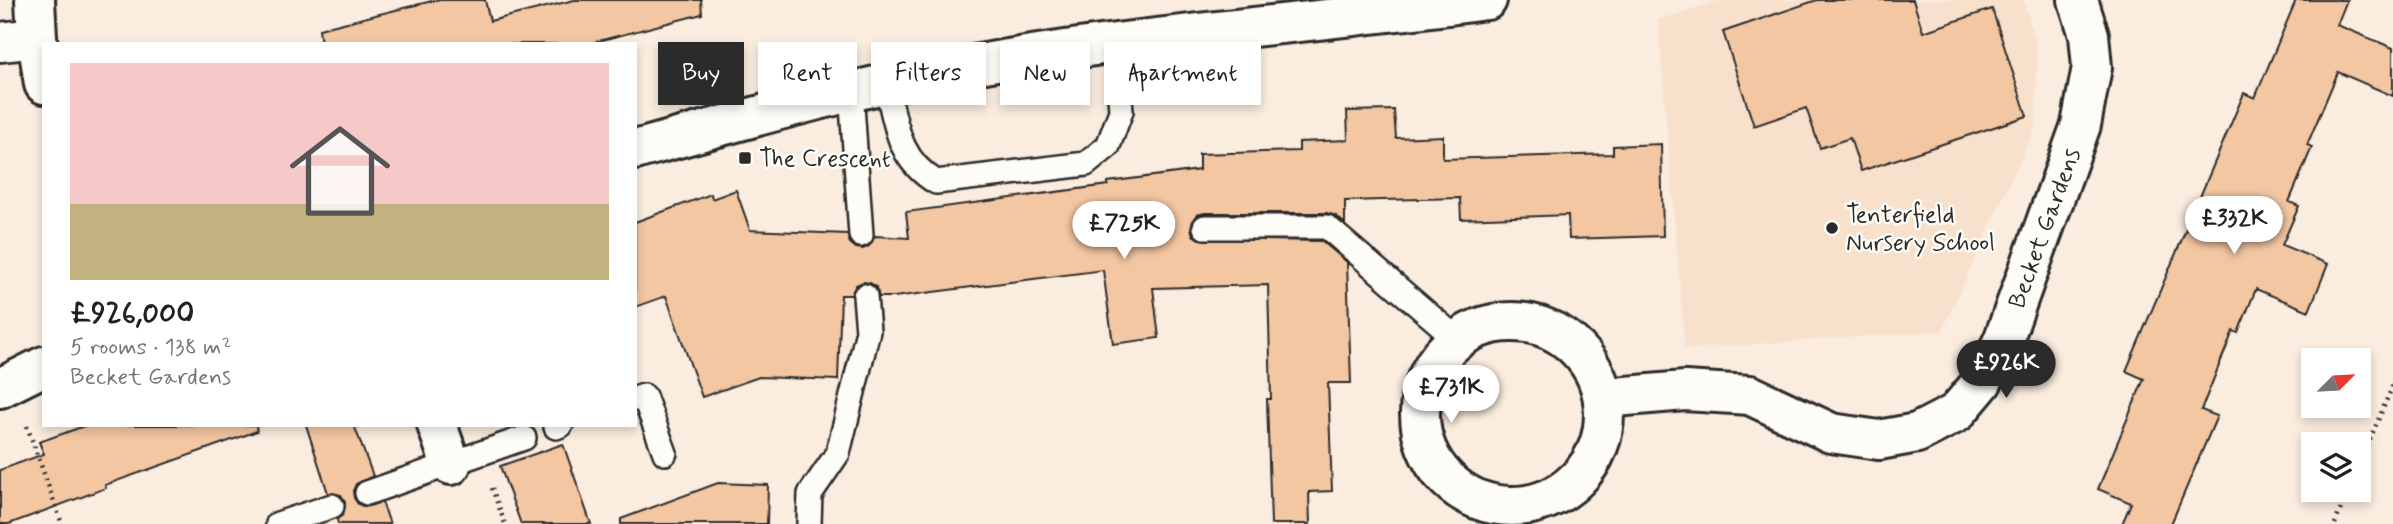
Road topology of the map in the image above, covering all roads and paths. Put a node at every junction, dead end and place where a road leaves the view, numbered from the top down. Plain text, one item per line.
1 (35, 0) edge
2 (1487, 0) edge
3 (2078, 0) edge
4 (1393, 6) edge
5 (18, 40) edge
6 (1123, 42) edge
7 (1104, 45) edge
8 (42, 81) edge
9 (869, 87) junction
10 (1121, 105) edge
11 (637, 149) edge
12 (1205, 227) dead end
13 (861, 235) dead end
14 (865, 296) dead end
15 (1457, 339) junction
16 (18, 379) edge
17 (2393, 385) edge
18 (637, 398) edge
19 (1603, 398) junction
20 (438, 427) edge
21 (2371, 437) edge
22 (524, 438) dead end
23 (665, 453) dead end
24 (450, 465) junction
25 (367, 493) dead end
26 (2343, 502) edge
27 (332, 506) dead end
28 (62, 524) edge
29 (278, 524) edge
30 (808, 524) edge
31 (2335, 524) edge

1 - 5 street
2 - 4 street
3 - 19 street, Becket Gardens
4 - 6 street
5 - 8 street
7 - 9 street
9 - 10 lane
9 - 11 street
9 - 13 lane
12 - 15 lane
14 - 30 lane
15 - 19 street
15 - 19 street
16 - 28 path
17 - 21 path
18 - 23 lane
20 - 24 street
22 - 24 lane
24 - 25 lane
26 - 31 path
27 - 29 lane

